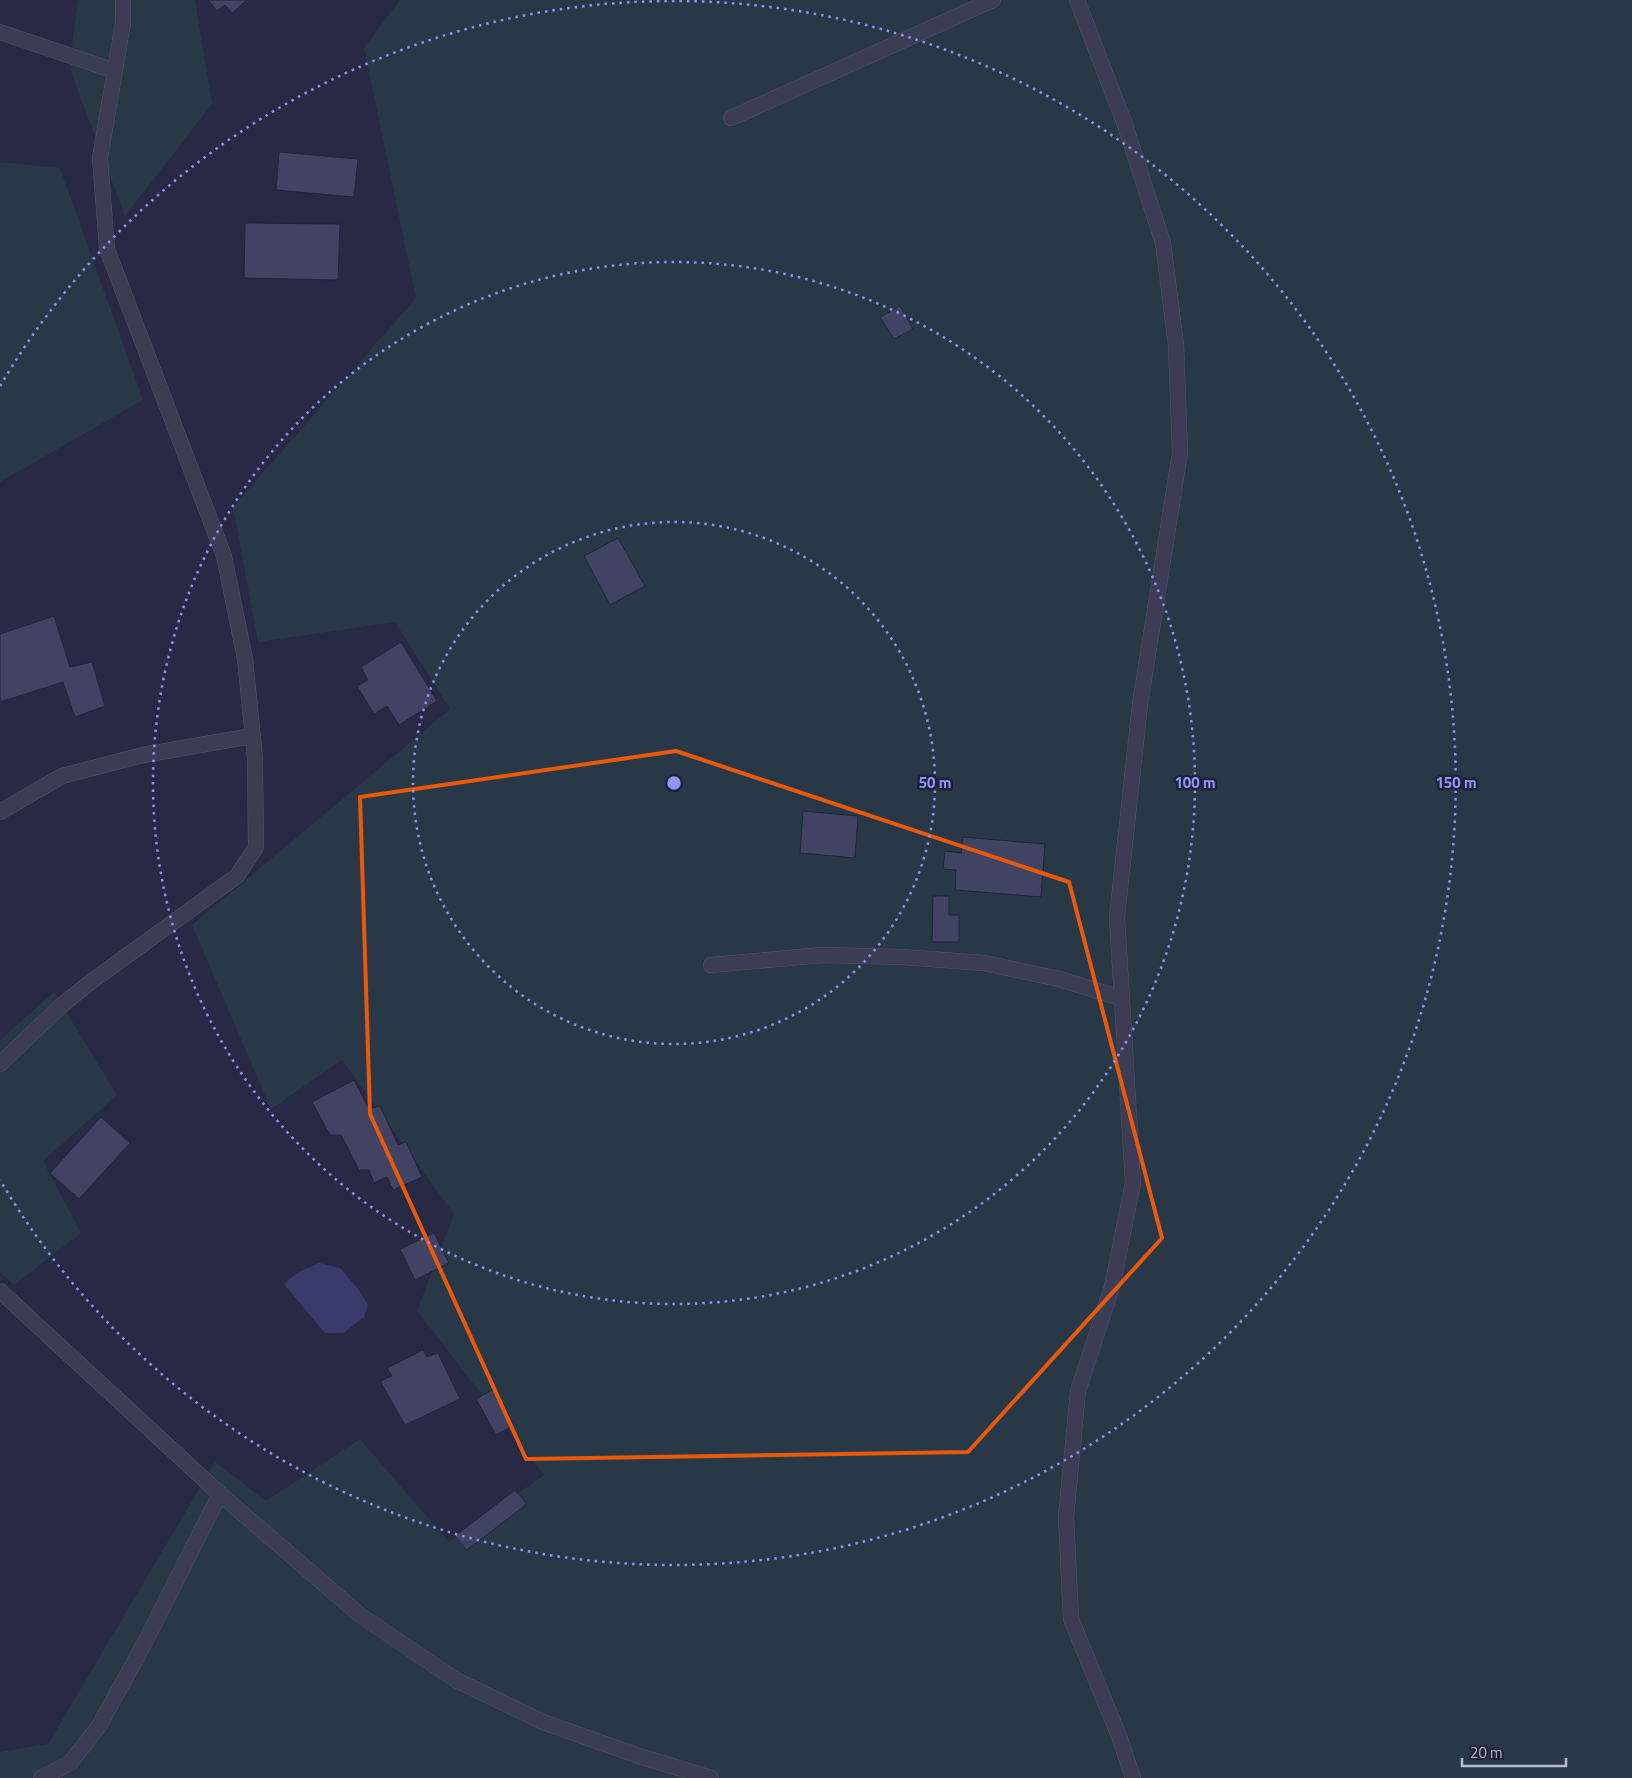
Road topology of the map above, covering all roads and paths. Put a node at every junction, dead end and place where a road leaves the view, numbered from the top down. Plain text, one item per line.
1 (123, 0) edge
2 (993, 0) edge
3 (1077, 0) edge
4 (0, 32) edge
5 (115, 71) junction
6 (731, 118) dead end
7 (252, 736) junction
8 (0, 812) edge
9 (711, 965) dead end
10 (1122, 998) junction
11 (0, 1064) edge
12 (0, 1290) edge
13 (220, 1494) junction
14 (41, 1778) edge
15 (711, 1778) edge
16 (1133, 1778) edge

1 - 5 street
2 - 6 street
3 - 10 street
4 - 5 street
5 - 7 street
7 - 8 street
7 - 11 street
9 - 10 street
10 - 16 street
12 - 13 street
13 - 14 street
13 - 15 street

